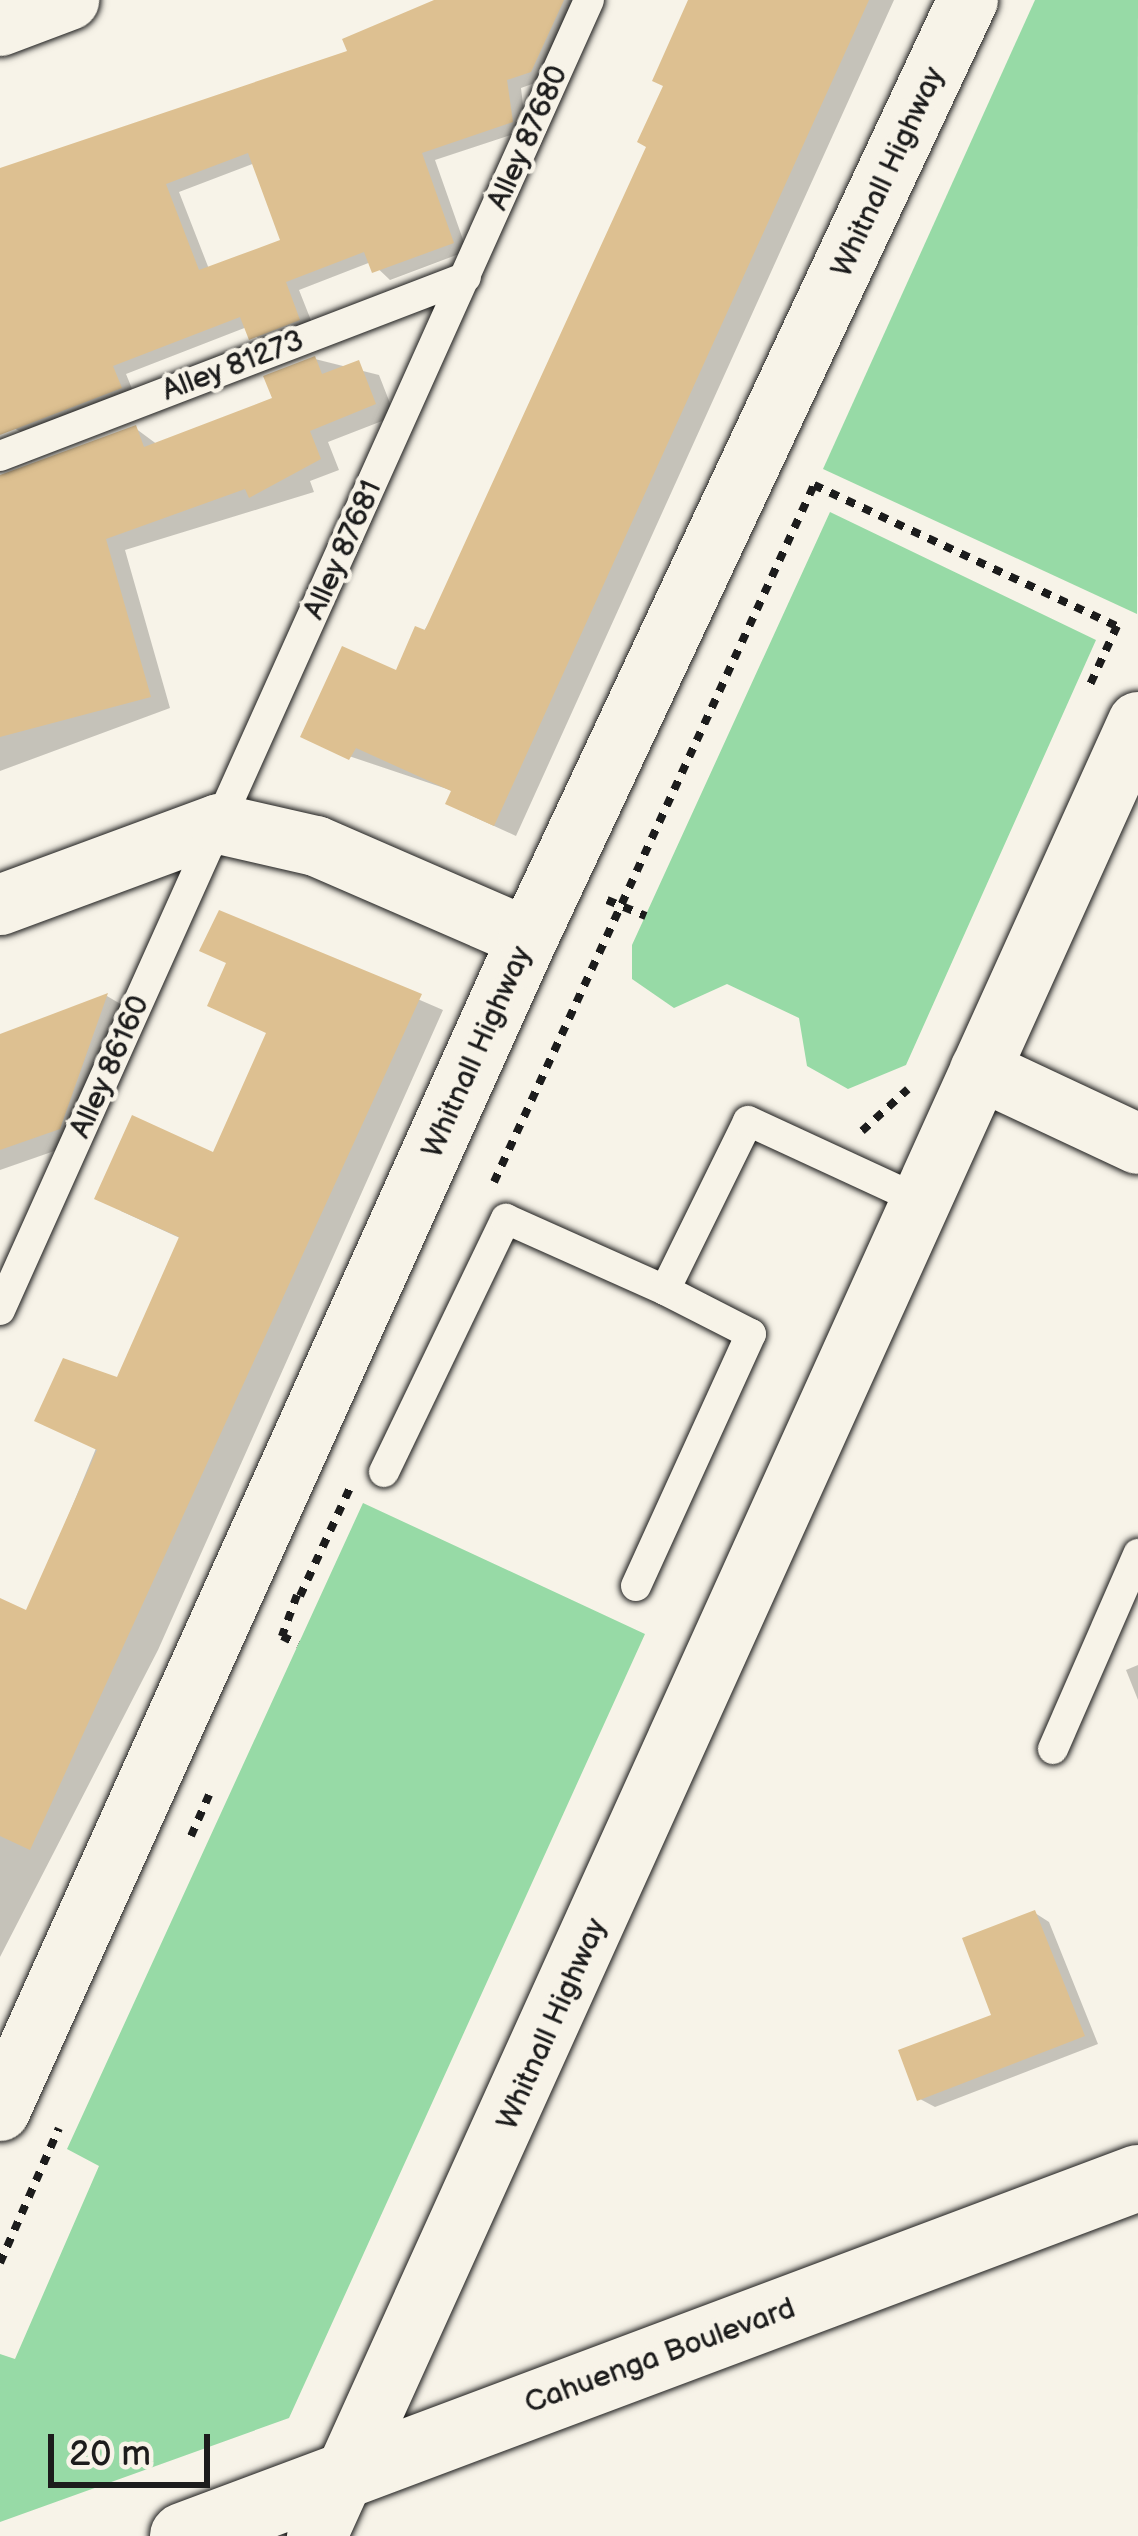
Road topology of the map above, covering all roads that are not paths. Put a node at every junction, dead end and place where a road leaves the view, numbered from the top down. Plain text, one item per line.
1 (69, 0) edge
2 (589, 0) edge
3 (968, 0) edge
4 (0, 26) edge
5 (466, 277) junction
6 (0, 456) edge
7 (1138, 722) edge
8 (219, 824) junction
9 (0, 905) edge
10 (528, 938) junction
11 (980, 1070) junction
12 (1138, 1144) edge
13 (921, 1202) junction
14 (665, 1290) junction
15 (0, 1310) edge
16 (371, 1471) road end
17 (1138, 1554) edge
18 (636, 1586) dead end
19 (1053, 1749) dead end
20 (0, 2111) edge
21 (1138, 2179) edge
22 (343, 2473) junction
23 (183, 2536) edge
24 (317, 2536) edge

1 - 4 street
2 - 5 lane, Alley 87680
3 - 10 street, Whitnall Highway
5 - 6 lane, Alley 81273
5 - 8 lane, Alley 87681
7 - 11 street, Whitnall Highway
8 - 9 street
8 - 10 street
8 - 15 lane, Alley 86160
10 - 20 street, Whitnall Highway
11 - 12 street
11 - 13 street, Whitnall Highway
13 - 14 lane
13 - 22 street, Whitnall Highway
14 - 16 lane
14 - 18 lane
17 - 19 lane
21 - 22 main road, Cahuenga Boulevard
22 - 23 main road, Cahuenga Boulevard
22 - 24 street, Whitnall Highway

